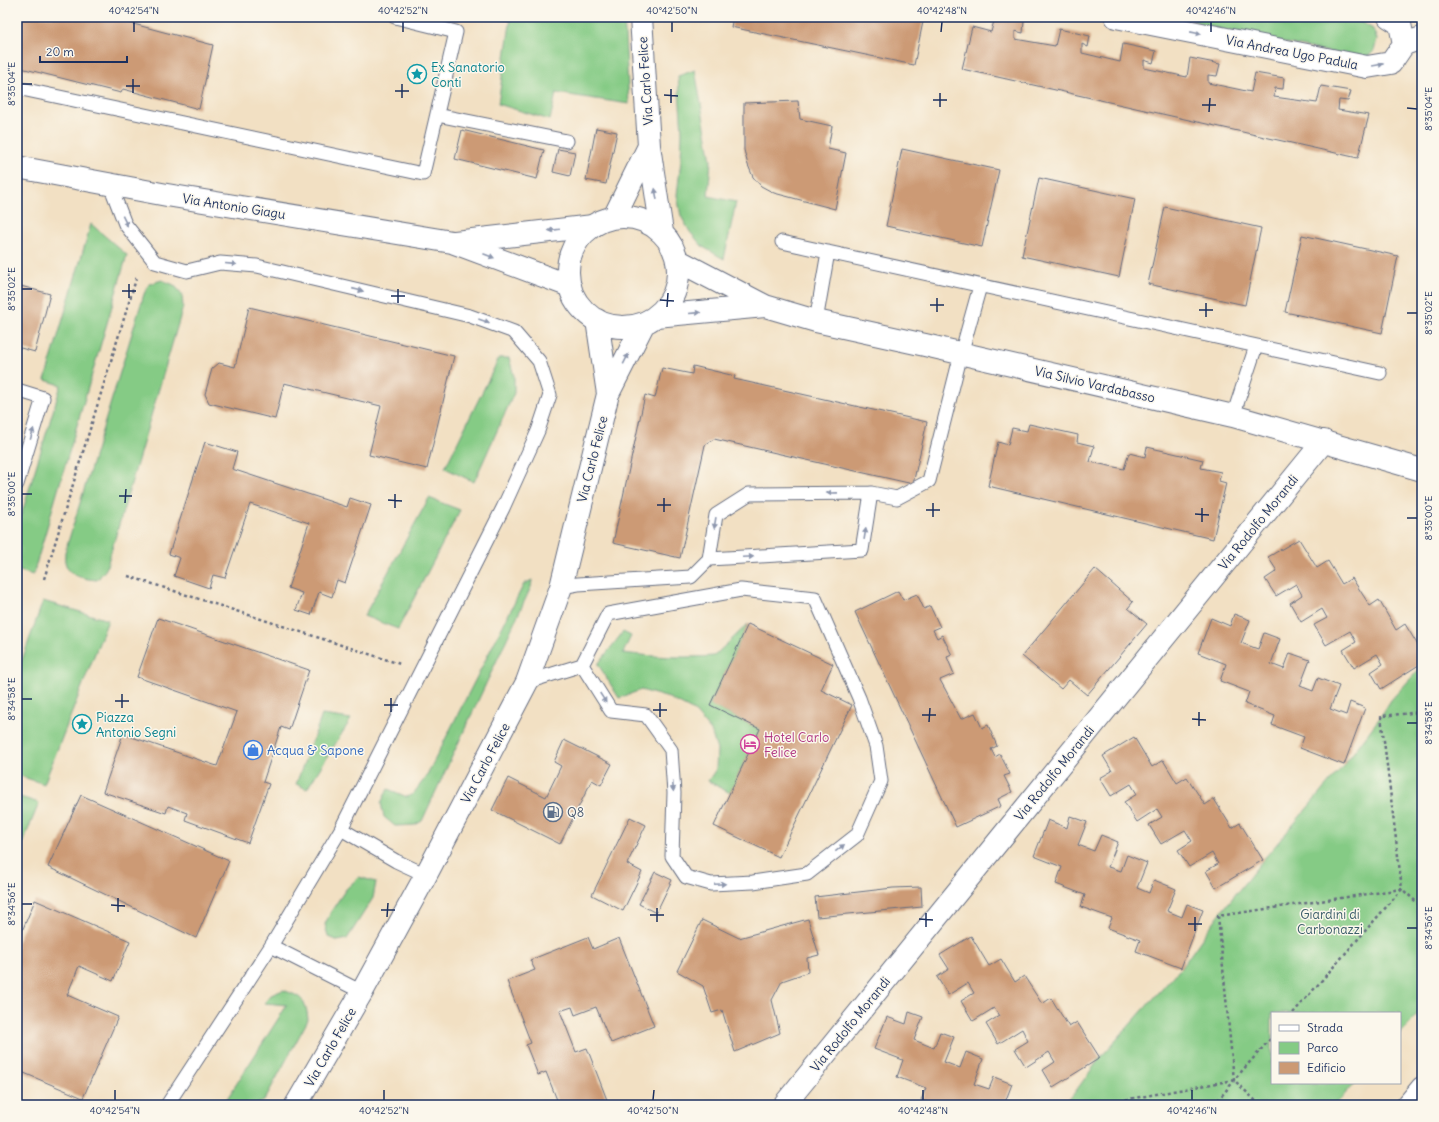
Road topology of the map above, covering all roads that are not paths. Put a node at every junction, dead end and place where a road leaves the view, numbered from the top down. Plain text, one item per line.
1 (394, 17) edge
2 (641, 17) edge
3 (1116, 17) edge
4 (1389, 17) edge
5 (1172, 23) edge
6 (1413, 41) edge
7 (17, 88) edge
8 (436, 114) junction
9 (567, 141) dead end
10 (649, 146) junction
11 (17, 167) edge
12 (110, 185) junction
13 (614, 217) junction
14 (593, 226) junction
15 (662, 232) junction
16 (452, 242) junction
17 (782, 242) dead end
18 (828, 252) junction
19 (677, 260) junction
20 (570, 286) junction
21 (980, 286) junction
22 (765, 306) junction
23 (650, 319) junction
24 (597, 320) junction
25 (816, 321) junction
26 (1256, 346) junction
27 (961, 354) junction
28 (1380, 373) dead end
29 (17, 390) edge
30 (608, 394) junction
31 (1233, 416) junction
32 (1324, 441) junction
33 (1422, 470) edge
34 (17, 484) edge
35 (871, 493) junction
36 (709, 559) junction
37 (561, 586) junction
38 (582, 665) junction
39 (527, 682) junction
40 (341, 829) junction
41 (426, 875) junction
42 (271, 946) junction
43 (362, 992) junction
44 (1422, 1088) edge
45 (167, 1105) edge
46 (296, 1105) edge
47 (784, 1105) edge
48 (1408, 1105) edge

1 - 8 lane
2 - 10 main road, Via Carlo Felice
3 - 5 main road, Via Andrea Ugo Padula
4 - 6 main road, Via Andrea Ugo Padula
5 -> 6 main road, Via Andrea Ugo Padula
7 - 8 lane
8 - 9 lane
10 - 13 main road, Via Carlo Felice
15 -> 10 main road, Via Carlo Felice
11 - 12 main road, Via Antonio Giagu
12 - 16 main road, Via Antonio Giagu
12 -> 40 lane
13 - 14 main road
13 - 15 main road
14 -> 16 main road, Via Antonio Giagu
14 - 20 main road
15 - 19 main road
16 -> 20 main road, Via Antonio Giagu
17 - 18 lane
18 - 21 lane
18 - 25 lane
19 - 22 main road, Via Silvio Vardabasso
19 - 23 main road
20 - 24 main road
21 - 26 lane
21 - 27 lane
23 -> 22 main road, Via Silvio Vardabasso
22 - 25 main road, Via Silvio Vardabasso
23 - 24 main road
30 -> 23 main road, Via Carlo Felice
24 - 30 main road, Via Carlo Felice
25 - 27 main road, Via Silvio Vardabasso
26 - 28 lane
26 - 31 lane
27 - 31 main road, Via Silvio Vardabasso
27 - 35 lane
34 -> 29 lane
30 - 37 main road, Via Carlo Felice
31 - 32 main road, Via Silvio Vardabasso
32 - 33 main road, Via Silvio Vardabasso
32 - 47 main road, Via Rodolfo Morandi
35 -> 36 lane
36 -> 35 lane
36 - 37 lane
37 - 39 main road, Via Carlo Felice
38 -> 38 lane
38 - 39 lane
39 - 41 main road, Via Carlo Felice
40 - 41 lane
40 - 42 lane
41 - 43 main road, Via Carlo Felice
42 - 43 lane
42 - 45 lane
43 - 46 main road, Via Carlo Felice
44 - 48 main road

